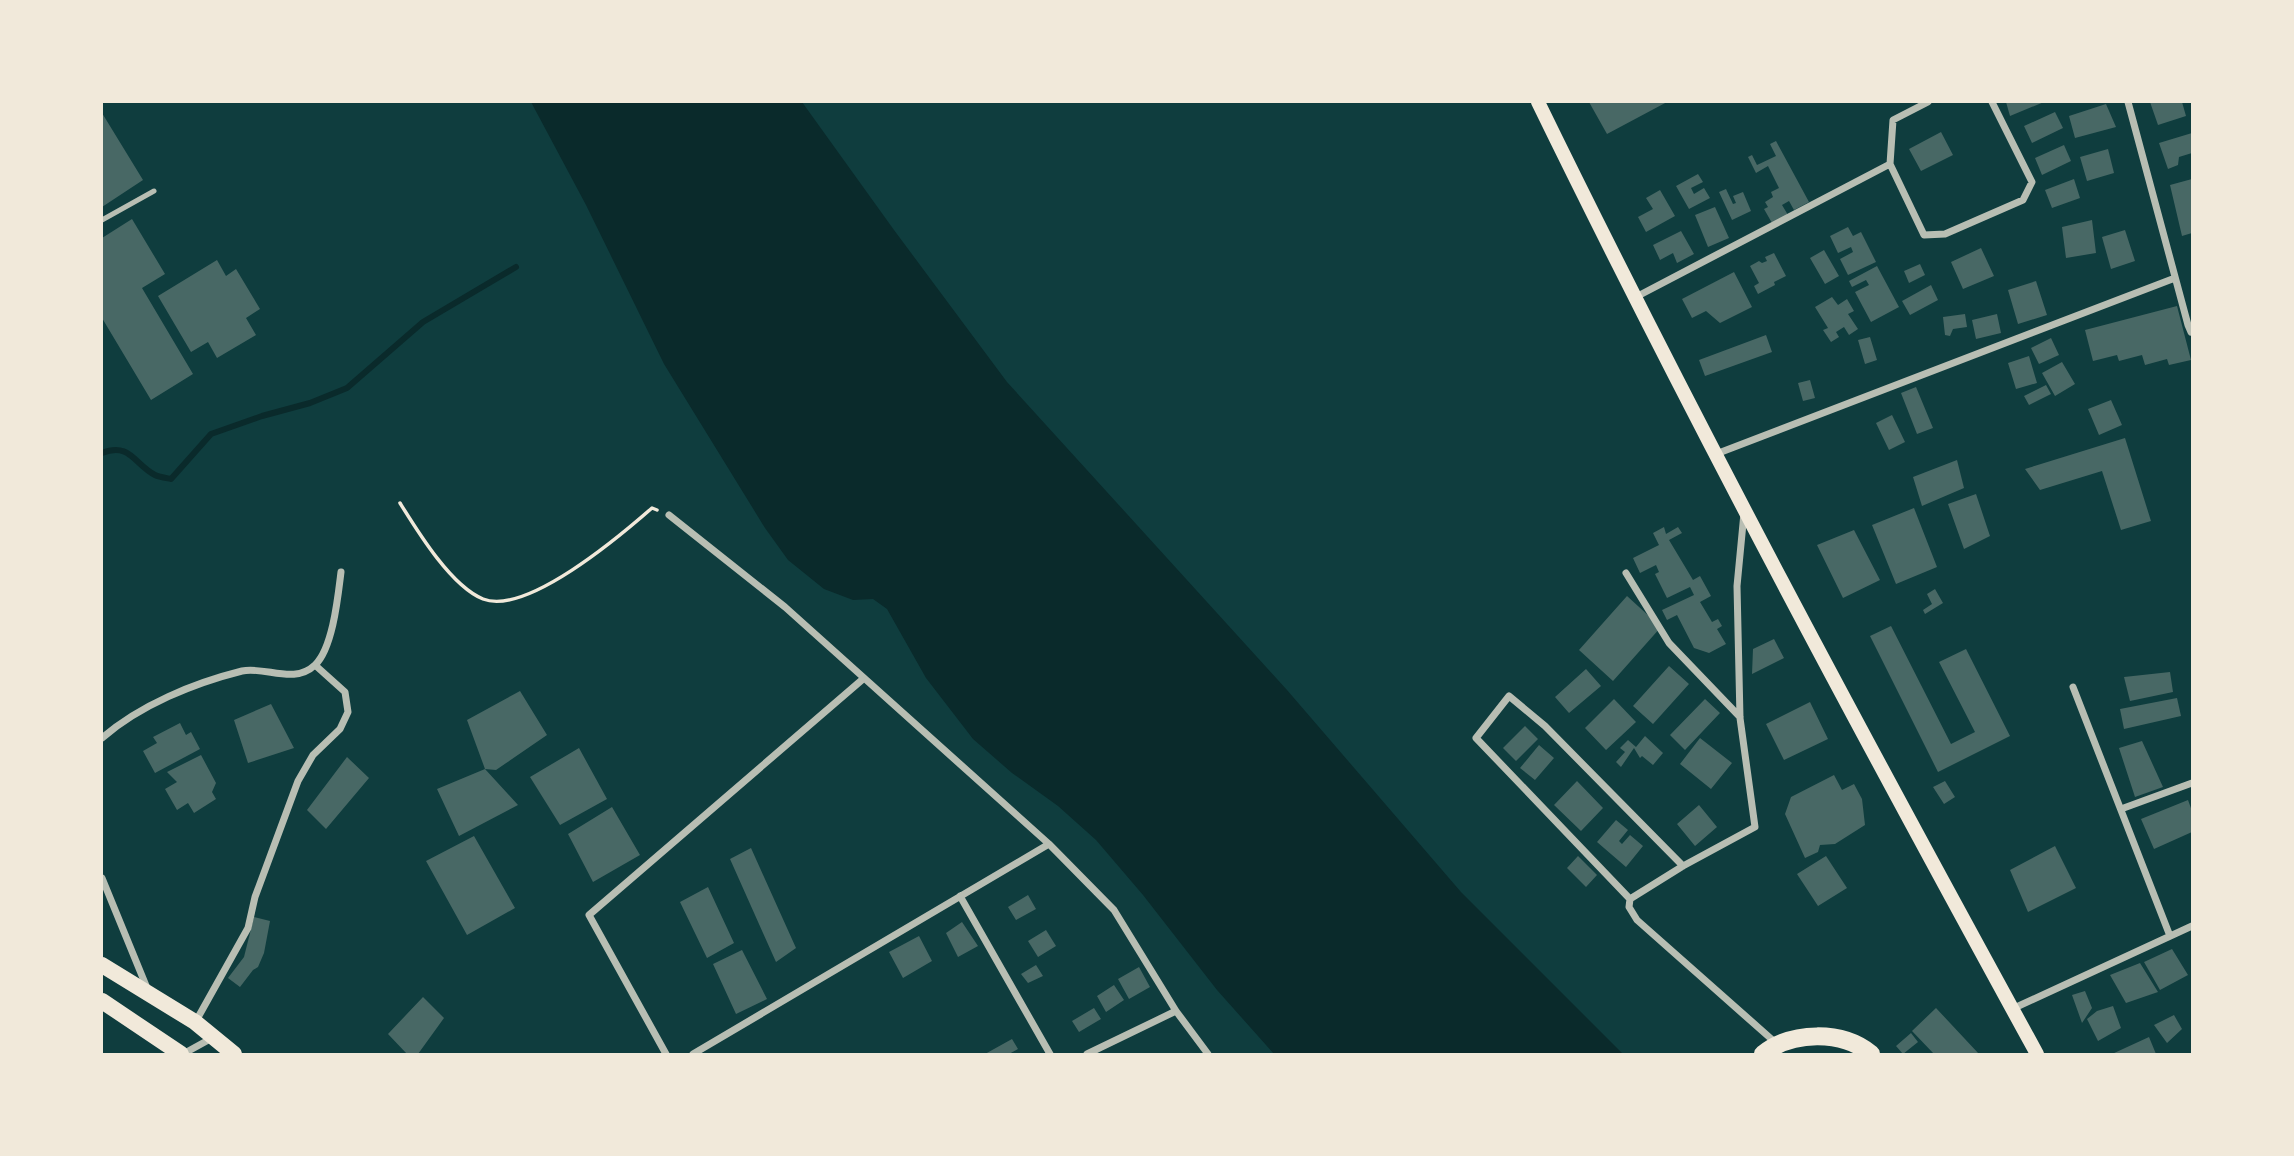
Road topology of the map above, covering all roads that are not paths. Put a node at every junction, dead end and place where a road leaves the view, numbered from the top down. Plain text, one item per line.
1 (1538, 102) edge
2 (1928, 102) edge
3 (1992, 102) edge
4 (2128, 102) edge
5 (1890, 164) junction
6 (154, 191) dead end
7 (102, 220) edge
8 (2175, 278) junction
9 (1634, 298) junction
10 (2193, 331) edge
11 (1715, 454) junction
12 (1744, 509) junction
13 (669, 515) road end
14 (341, 572) dead end
15 (1626, 573) dead end
16 (315, 665) junction
17 (863, 679) junction
18 (2073, 687) dead end
19 (1740, 718) junction
20 (102, 738) edge
21 (2193, 783) edge
22 (2121, 809) junction
23 (1049, 844) junction
24 (1684, 866) junction
25 (102, 878) edge
26 (960, 897) junction
27 (1630, 899) junction
28 (2193, 926) edge
29 (2170, 936) junction
30 (102, 965) edge
31 (149, 992) junction
32 (102, 1001) edge
33 (2012, 1009) junction
34 (1176, 1011) junction
35 (195, 1022) junction
36 (212, 1037) junction
37 (1770, 1050) edge
38 (182, 1055) edge
39 (234, 1055) edge
40 (666, 1055) edge
41 (693, 1055) edge
42 (1050, 1055) edge
43 (1087, 1055) edge
44 (1208, 1055) edge
45 (1871, 1055) edge
46 (2036, 1055) edge

1 - 9 main road
2 - 5 street
3 - 5 street
4 - 8 street
5 - 9 street
6 - 7 lane
8 - 10 street
8 - 11 street
9 - 11 main road
11 - 12 main road
12 - 19 street
12 - 33 main road
13 - 17 street
14 - 16 street
15 - 19 street
16 - 20 street
16 - 35 street
17 - 23 street
17 - 40 street
18 - 22 street
19 - 24 street
21 - 22 street
22 - 29 street
23 - 26 street
23 - 34 street
24 - 27 street
24 - 27 street
25 - 31 street
26 - 41 street
26 - 42 street
27 - 37 street
28 - 29 street
29 - 33 street
30 - 31 main road
31 - 35 main road
32 - 38 main road
33 - 46 main road
34 - 43 street
34 - 44 street
35 - 36 main road
36 - 38 street
36 - 39 main road
37 - 45 highway

